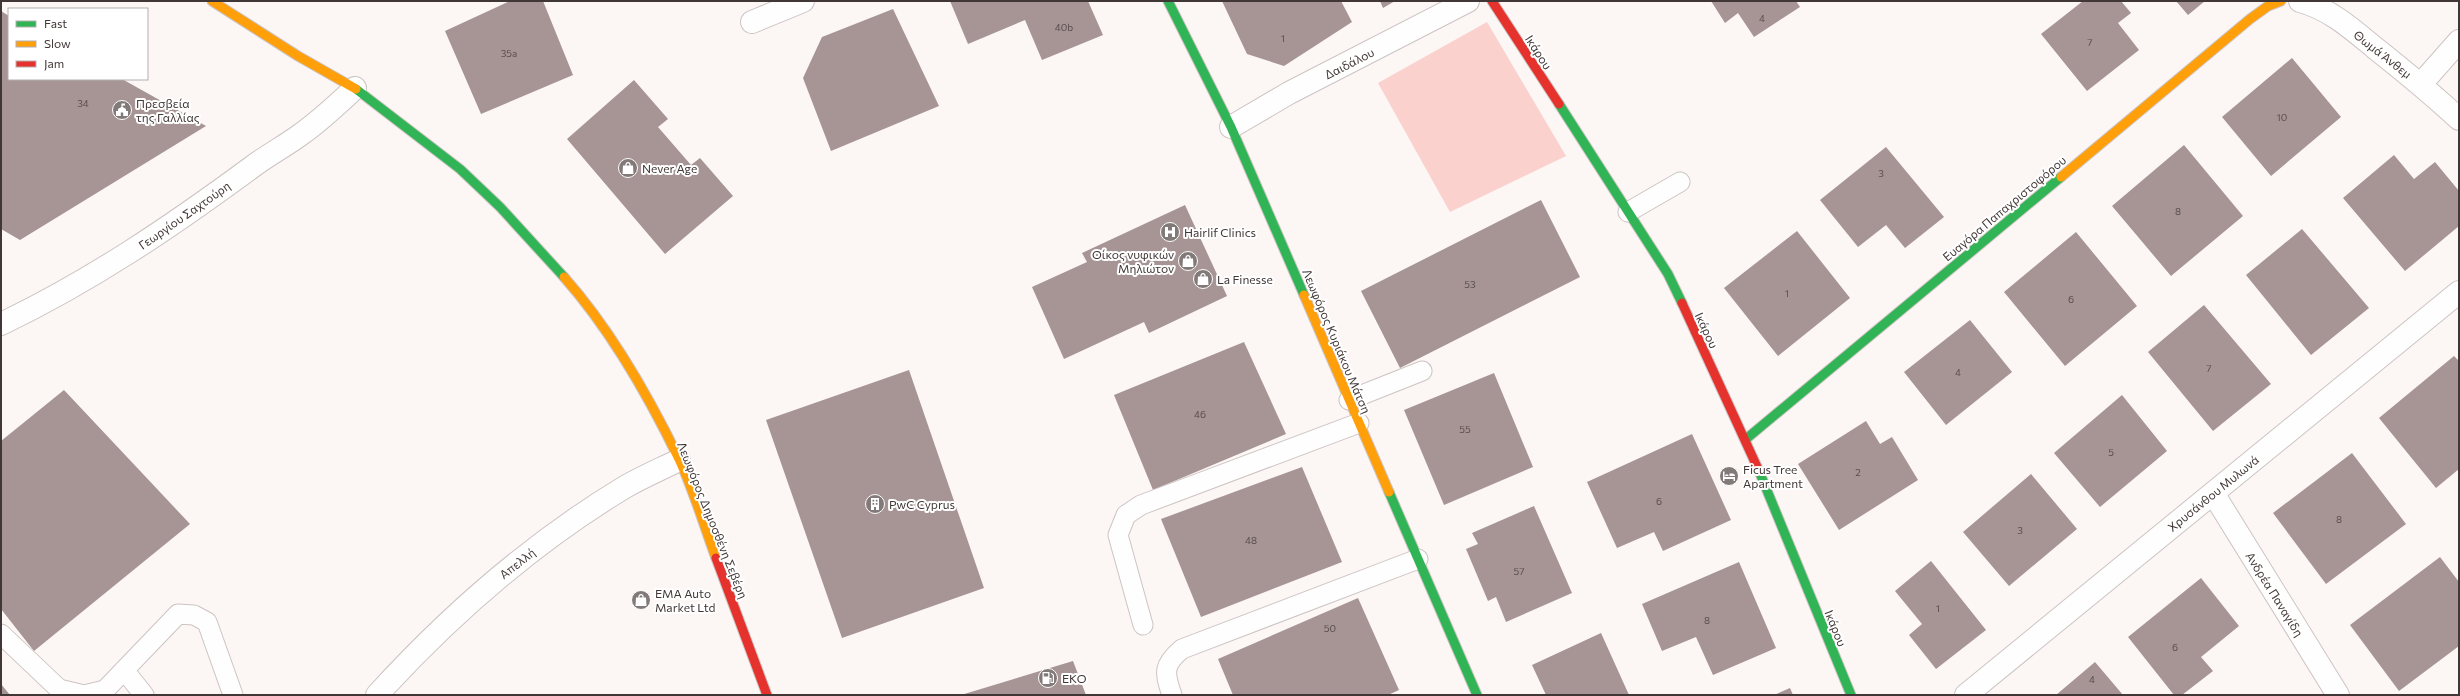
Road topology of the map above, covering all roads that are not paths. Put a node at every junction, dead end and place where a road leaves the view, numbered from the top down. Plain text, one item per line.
1 (212, 1) edge
2 (803, 1) edge
3 (1168, 1) edge
4 (1468, 1) edge
5 (1492, 1) edge
6 (2281, 1) edge
7 (2300, 1) edge
8 (752, 22) dead end
9 (2459, 41) edge
10 (2421, 84) junction
11 (355, 88) junction
12 (2459, 119) edge
13 (1231, 127) junction
14 (1680, 182) dead end
15 (1628, 212) junction
16 (2459, 292) edge
17 (1, 324) edge
18 (1422, 371) dead end
19 (1349, 400) junction
20 (1360, 423) junction
21 (1746, 439) junction
22 (679, 460) junction
23 (2213, 493) junction
24 (1418, 559) junction
25 (1143, 625) dead end
26 (1, 634) edge
27 (124, 670) junction
28 (1473, 694) edge
29 (144, 695) edge
30 (233, 695) edge
31 (377, 695) edge
32 (767, 695) edge
33 (1172, 695) edge
34 (1851, 695) edge
35 (1966, 695) edge
36 (2338, 695) edge

1 - 11 main road, Λεωφόρος Δημοσθένη Σεβέρη
2 - 8 street
3 - 13 main road, Λεωφόρος Κυριάκου Μάτση
4 - 13 street, Δαιδάλου
5 - 15 main road, Ικάρου
6 - 21 main road, Ευαγόρα Παπαχριστοφόρου
7 - 10 street, Θωμά Άνθεμ
9 - 10 street
10 - 12 street, Θωμά Άνθεμ
11 - 17 street, Γεωργίου Σαχτούρη
11 - 22 main road, Λεωφόρος Δημοσθένη Σεβέρη
13 - 19 main road, Λεωφόρος Κυριάκου Μάτση
14 - 15 lane
15 - 21 main road, Ικάρου
16 - 23 street, Χρυσάνθου Μυλωνά
18 - 19 lane
19 - 20 main road, Λεωφόρος Κυριάκου Μάτση
20 - 24 main road, Λεωφόρος Κυριάκου Μάτση
20 - 25 lane
21 - 34 main road, Ικάρου
22 - 31 street, Απελλή
22 - 32 main road, Λεωφόρος Δημοσθένη Σεβέρη
23 - 35 street, Χρυσάνθου Μυλωνά
23 - 36 street, Ανδρέα Παναγίδη
24 - 28 main road, Λεωφόρος Κυριάκου Μάτση
24 - 33 lane
26 - 27 lane
27 - 29 lane
27 - 30 lane

